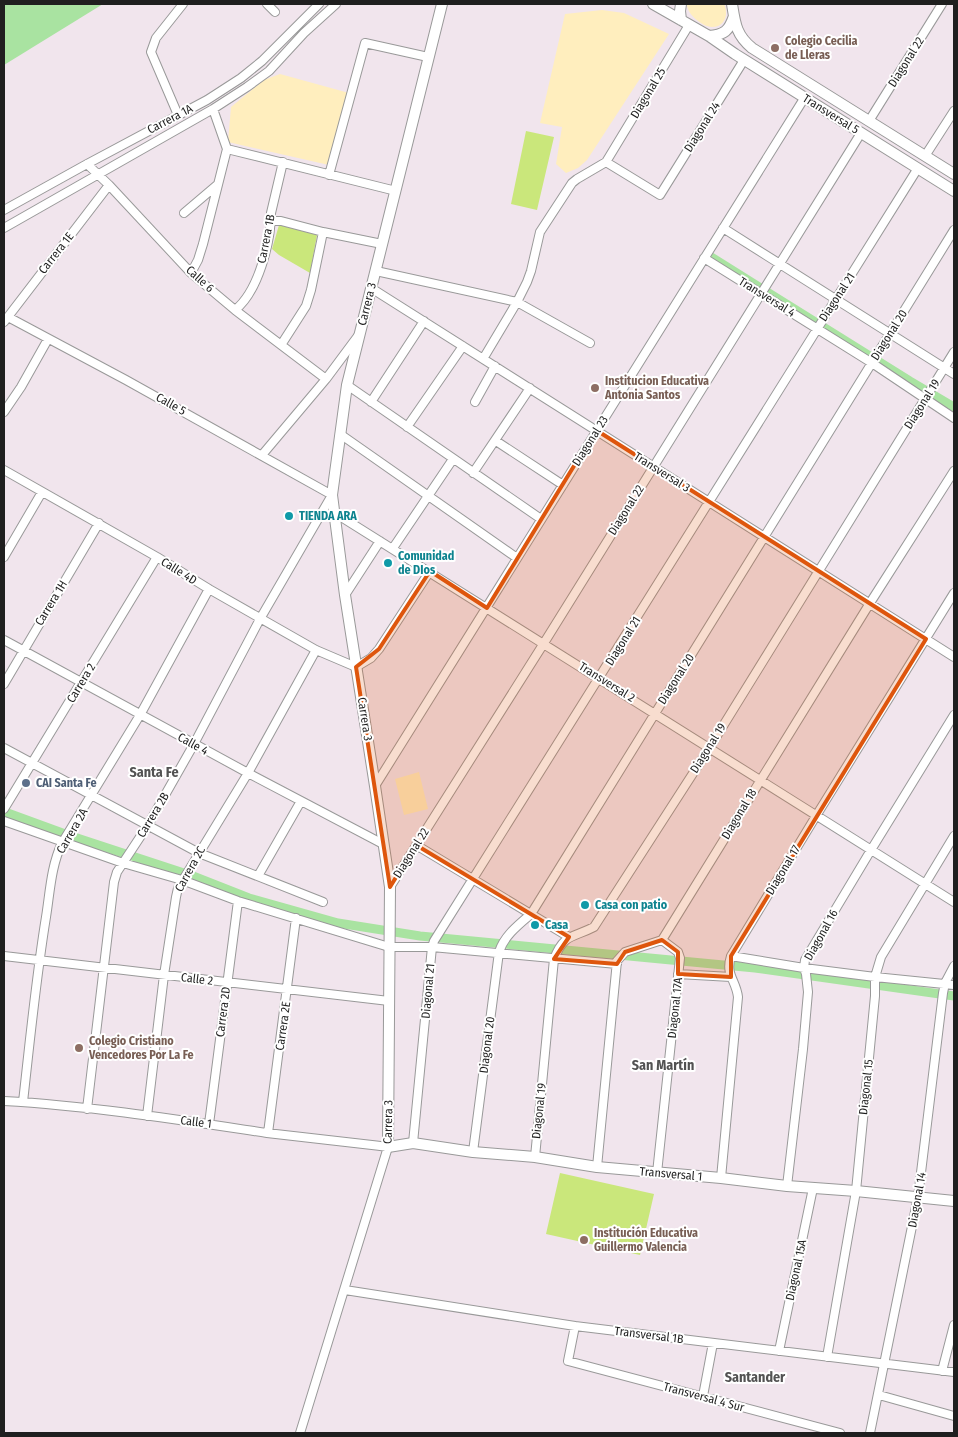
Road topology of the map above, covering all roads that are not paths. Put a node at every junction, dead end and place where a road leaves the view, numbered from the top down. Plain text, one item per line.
1 (183, 4) edge
2 (267, 4) edge
3 (319, 4) edge
4 (336, 4) edge
5 (442, 4) edge
6 (653, 4) edge
7 (681, 4) edge
8 (732, 4) edge
9 (942, 4) edge
10 (276, 12) dead end
11 (734, 16) junction
12 (685, 22) junction
13 (709, 36) junction
14 (428, 57) junction
15 (744, 60) junction
16 (805, 97) junction
17 (212, 109) junction
18 (954, 111) edge
19 (178, 115) junction
20 (869, 120) junction
21 (861, 133) junction
22 (227, 149) junction
23 (925, 156) junction
24 (283, 162) junction
25 (606, 162) junction
26 (88, 164) junction
27 (918, 168) junction
28 (97, 174) junction
29 (329, 174) junction
30 (954, 174) edge
31 (109, 185) junction
32 (218, 185) junction
33 (396, 191) junction
34 (954, 191) edge
35 (4, 210) edge
36 (184, 213) dead end
37 (271, 221) junction
38 (4, 228) edge
39 (723, 228) junction
40 (954, 230) edge
41 (323, 232) junction
42 (382, 244) junction
43 (704, 258) junction
44 (780, 264) junction
45 (376, 271) junction
46 (191, 273) junction
47 (370, 288) junction
48 (762, 292) junction
49 (836, 300) junction
50 (517, 302) junction
51 (235, 310) junction
52 (6, 319) edge
53 (424, 321) junction
54 (818, 327) junction
55 (890, 334) junction
56 (359, 335) junction
57 (48, 339) junction
58 (590, 343) dead end
59 (281, 345) junction
60 (463, 346) junction
61 (954, 352) edge
62 (484, 359) junction
63 (872, 362) junction
64 (495, 366) junction
65 (944, 368) junction
66 (954, 374) edge
67 (326, 379) junction
68 (347, 385) junction
69 (530, 388) junction
70 (926, 397) junction
71 (371, 402) junction
72 (475, 402) dead end
73 (4, 412) edge
74 (954, 418) edge
75 (407, 427) junction
76 (596, 430) junction
77 (340, 434) junction
78 (496, 441) junction
79 (262, 455) junction
80 (453, 459) junction
81 (653, 466) junction
82 (4, 470) edge
83 (954, 471) edge
84 (474, 473) junction
85 (563, 485) junction
86 (42, 492) junction
87 (332, 495) junction
88 (428, 496) junction
89 (709, 502) junction
90 (335, 513) junction
91 (540, 519) junction
92 (99, 523) junction
93 (764, 536) junction
94 (380, 541) junction
95 (393, 548) junction
96 (4, 557) edge
97 (157, 557) junction
98 (517, 558) junction
99 (430, 571) junction
100 (818, 571) junction
101 (209, 590) junction
102 (954, 593) edge
103 (345, 595) junction
104 (870, 603) junction
105 (487, 608) junction
106 (260, 619) junction
107 (926, 639) junction
108 (4, 640) edge
109 (544, 643) junction
110 (316, 650) junction
111 (22, 651) junction
112 (954, 656) edge
113 (356, 667) junction
114 (600, 678) junction
115 (81, 683) junction
116 (4, 684) edge
117 (656, 712) junction
118 (140, 715) junction
119 (954, 715) edge
120 (194, 744) junction
121 (710, 746) junction
122 (4, 748) edge
123 (31, 763) junction
124 (248, 774) junction
125 (760, 780) junction
126 (375, 786) junction
127 (92, 795) junction
128 (301, 801) junction
129 (4, 809) edge
130 (816, 816) junction
131 (4, 822) edge
132 (148, 825) junction
133 (954, 836) edge
134 (63, 841) junction
135 (383, 844) junction
136 (416, 845) junction
137 (871, 850) junction
138 (199, 853) junction
139 (124, 862) junction
140 (258, 876) junction
141 (183, 879) junction
142 (473, 879) junction
143 (925, 884) junction
144 (390, 887) junction
145 (238, 901) junction
146 (323, 902) dead end
147 (954, 902) edge
148 (531, 914) junction
149 (296, 918) junction
150 (569, 937) junction
151 (662, 940) junction
152 (389, 944) junction
153 (433, 944) junction
154 (500, 949) junction
155 (4, 956) edge
156 (555, 957) junction
157 (730, 959) junction
158 (38, 961) junction
159 (617, 962) junction
160 (954, 966) edge
161 (104, 969) junction
162 (805, 970) junction
163 (679, 972) junction
164 (730, 974) junction
165 (164, 976) junction
166 (875, 979) junction
167 (227, 983) junction
168 (945, 983) junction
169 (954, 985) edge
170 (288, 990) junction
171 (389, 1002) junction
172 (4, 1100) edge
173 (23, 1102) junction
174 (87, 1109) junction
175 (146, 1116) junction
176 (209, 1124) junction
177 (268, 1133) junction
178 (413, 1143) junction
179 (388, 1147) junction
180 (473, 1152) junction
181 (535, 1157) junction
182 (597, 1167) junction
183 (657, 1173) junction
184 (721, 1178) junction
185 (787, 1186) junction
186 (813, 1188) junction
187 (856, 1191) junction
188 (918, 1197) junction
189 (954, 1201) edge
190 (345, 1290) junction
191 (954, 1325) edge
192 (575, 1326) junction
193 (713, 1343) junction
194 (779, 1351) junction
195 (827, 1357) junction
196 (884, 1364) junction
197 (942, 1371) junction
198 (954, 1372) edge
199 (879, 1395) junction
200 (703, 1396) junction
201 (954, 1416) edge
202 (300, 1433) edge
203 (840, 1433) edge
204 (870, 1433) edge

1 - 19 street
2 - 10 street
3 - 19 street, Carrera 1A
4 - 17 street, Carrera 1A
5 - 14 street, Carrera 3
6 - 12 street, Transversal 5
7 - 12 street
8 - 11 street, Transversal 5
9 - 20 street, Diagonal 22
11 - 13 street
11 - 20 street, Transversal 5
12 - 13 street, Transversal 5
12 - 25 street, Diagonal 25
13 - 15 street, Transversal 5
14 - 29 street
14 - 33 street, Carrera 3
15 - 16 street, Transversal 5
15 - 25 street, Diagonal 24
16 - 21 street, Transversal 5
16 - 39 street, Diagonal 23
17 - 22 street, Carrera 1A
17 - 28 street, Carrera 1A
18 - 23 street
19 - 26 street, Carrera 1A
20 - 23 street, Transversal 5
21 - 27 street, Transversal 5
21 - 44 street, Diagonal 22
22 - 24 street
22 - 32 street
23 - 30 street, Transversal 5
24 - 29 street
24 - 37 street, Carrera 1B
25 - 50 street
26 - 28 street, Calle 6
26 - 35 street, Carrera 1A
27 - 34 street, Transversal 5
27 - 49 street, Diagonal 21
28 - 31 street, Calle 6
28 - 38 street, Carrera 1A
29 - 33 street
31 - 46 street, Calle 6
31 - 52 street, Carrera 1E
32 - 36 street
32 - 46 street
33 - 42 street, Carrera 3
37 - 41 street
37 - 51 street, Carrera 1B
39 - 43 street, Diagonal 23
39 - 44 street
40 - 55 street, Diagonal 20
41 - 42 street
41 - 59 street
42 - 45 street, Carrera 3
43 - 48 street, Transversal 4
43 - 76 street, Diagonal 23
44 - 48 street, Diagonal 22
44 - 49 street
45 - 47 street, Carrera 3
45 - 50 street
46 - 51 street, Calle 6
47 - 53 street, Transversal 3
47 - 56 street, Carrera 3
48 - 54 street, Transversal 4
48 - 81 street, Diagonal 22
49 - 54 street, Diagonal 21
49 - 55 street
50 - 58 street
50 - 62 street
51 - 59 street, Calle 6
52 - 57 street, Calle 5
53 - 60 street, Transversal 3
53 - 71 street
54 - 63 street, Transversal 4
54 - 89 street, Diagonal 21
55 - 63 street, Diagonal 20
55 - 65 street
56 - 67 street
56 - 68 street, Carrera 3
57 - 73 street
57 - 79 street, Calle 5
59 - 67 street, Calle 6
60 - 62 street, Transversal 3
60 - 75 street
61 - 65 street, Diagonal 19
62 - 64 street, Transversal 3
63 - 70 street, Transversal 4
63 - 93 street, Diagonal 20
64 - 69 street, Transversal 3
64 - 72 street
65 - 66 street
65 - 70 street, Diagonal 19
67 - 79 street
68 - 71 street
68 - 77 street, Carrera 3
69 - 76 street, Transversal 3
69 - 78 street
70 - 74 street, Transversal 4
70 - 100 street, Diagonal 19
71 - 75 street
75 - 80 street
76 - 81 street, Transversal 3
76 - 85 street, Diagonal 23
77 - 87 street, Carrera 3
77 - 88 street
78 - 84 street
78 - 85 street
79 - 87 street, Calle 5
80 - 84 street
80 - 88 street
81 - 89 street, Transversal 3
81 - 109 street, Diagonal 22
82 - 86 street, Calle 4D
83 - 104 street, Diagonal 18
84 - 91 street
85 - 91 street, Diagonal 23
86 - 92 street, Calle 4D
86 - 96 street
87 - 90 street, Carrera 3
87 - 106 street, Carrera 2B
88 - 95 street
88 - 98 street
89 - 93 street, Transversal 3
89 - 114 street, Diagonal 21
90 - 94 street, Transversal 2
90 - 103 street, Carrera 3
91 - 98 street, Diagonal 23
92 - 97 street, Calle 4D
92 - 111 street, Carrera 1H
93 - 100 street, Transversal 3
93 - 117 street, Diagonal 20
94 - 95 street, Transversal 2
94 - 103 street
95 - 99 street, Transversal 2
97 - 101 street, Calle 4D
97 - 115 street, Carrera 2
98 - 105 street, Diagonal 23
99 - 105 street, Transversal 2
99 - 113 street
100 - 104 street, Transversal 3
100 - 121 street, Diagonal 19
101 - 106 street, Calle 4D
101 - 118 street, Carrera 2A
102 - 107 street, Diagonal 17
103 - 113 street, Carrera 3
104 - 107 street, Transversal 3
104 - 125 street, Diagonal 18
105 - 109 street, Transversal 2
105 - 126 street, Diagonal 23
106 - 110 street, Calle 4D
106 - 120 street, Carrera 2B
107 - 112 street, Transversal 3
107 - 130 street, Diagonal 17
108 - 111 street, Calle 4
109 - 114 street, Transversal 2
109 - 136 street, Diagonal 22
110 - 113 street, Calle 4D
110 - 124 street, Carrera 2C
111 - 115 street, Calle 4
111 - 116 street, Carrera 1H
113 - 126 street, Carrera 3
114 - 117 street, Transversal 2
114 - 142 street, Diagonal 21
115 - 118 street, Calle 4
115 - 123 street, Carrera 2
117 - 121 street, Transversal 2
117 - 148 street, Diagonal 20
118 - 120 street, Calle 4
118 - 127 street, Carrera 2A
119 - 137 street, Diagonal 16
120 - 124 street, Calle 4
120 - 132 street, Carrera 2B
121 - 125 street, Transversal 2
121 - 150 street, Diagonal 19
122 - 123 street
123 - 127 street
123 - 129 street, Carrera 2
124 - 128 street, Calle 4
124 - 138 street, Carrera 2C
125 - 130 street, Transversal 2
125 - 151 street, Diagonal 18
126 - 135 street, Carrera 3
127 - 132 street
127 - 134 street, Carrera 2A
128 - 135 street, Calle 4
128 - 140 street
130 - 137 street, Transversal 2
130 - 157 street, Diagonal 17
131 - 134 street
132 - 138 street
132 - 139 street, Carrera 2B
133 - 143 street, Diagonal 15
134 - 139 street
134 - 158 street, Carrera 2A
135 - 144 street, Carrera 3
136 - 142 street
136 - 144 street, Diagonal 22
137 - 143 street, Transversal 2
137 - 162 street, Diagonal 16
138 - 140 street
138 - 141 street, Carrera 2C
139 - 141 street
139 - 161 street, Carrera 2B
140 - 146 street
141 - 145 street
141 - 165 street, Carrera 2C
142 - 148 street
142 - 153 street, Diagonal 21
143 - 147 street, Transversal 2
143 - 166 street, Diagonal 15
144 - 152 street, Carrera 3
145 - 149 street
145 - 167 street, Carrera 2D
148 - 150 street
148 - 154 street, Diagonal 20
149 - 152 street
149 - 170 street, Carrera 2E
150 - 156 street, Diagonal 19
151 - 159 street
151 - 163 street, Diagonal 17A
152 - 153 street
152 - 171 street, Carrera 3
153 - 154 street
153 - 178 street, Diagonal 21
154 - 156 street
154 - 180 street, Diagonal 20
155 - 158 street, Calle 2
156 - 159 street
156 - 181 street, Diagonal 19
157 - 162 street
157 - 164 street, Diagonal 17
158 - 161 street, Calle 2
158 - 173 street, Carrera 2A
159 - 182 street
160 - 168 street, Diagonal 14
161 - 165 street, Calle 2
161 - 174 street, Carrera 2B
162 - 166 street
162 - 185 street, Diagonal 16
163 - 164 street
163 - 183 street, Diagonal 17A
164 - 184 street, Diagonal 17
165 - 167 street, Calle 2
165 - 175 street, Carrera 2C
166 - 168 street
166 - 187 street, Diagonal 15
167 - 170 street, Calle 2
167 - 176 street, Carrera 2D
168 - 169 street
168 - 188 street, Diagonal 14
170 - 171 street, Calle 2
170 - 177 street, Carrera 2E
171 - 179 street, Carrera 3
172 - 173 street, Calle 1
173 - 174 street, Calle 1
174 - 175 street, Calle 1
175 - 176 street, Calle 1
176 - 177 street, Calle 1
177 - 179 street, Calle 1
178 - 179 street, Transversal 1
178 - 180 street, Transversal 1
179 - 190 street, Carrera 3
180 - 181 street, Transversal 1
181 - 182 street, Transversal 1
182 - 183 street, Transversal 1
183 - 184 street, Transversal 1
184 - 185 street, Transversal 1
185 - 186 street, Transversal 1
186 - 187 street, Transversal 1
186 - 194 street, Diagonal 15A
187 - 188 street, Transversal 1
187 - 195 street, Diagonal 15
188 - 189 street, Transversal 1
188 - 196 street, Diagonal 14
190 - 192 street, Transversal 1B
190 - 202 street, Carrera 3
191 - 197 street
192 - 193 street, Transversal 1B
192 - 200 street, Transversal 4 Sur
193 - 194 street, Transversal 1B
193 - 200 street
194 - 195 street, Transversal 1B
195 - 196 street, Transversal 1B
196 - 197 street, Transversal 1B
196 - 199 street, Diagonal 14
197 - 198 street, Transversal 1B
199 - 201 street
199 - 204 street, Diagonal 14
200 - 203 street, Transversal 4 Sur

